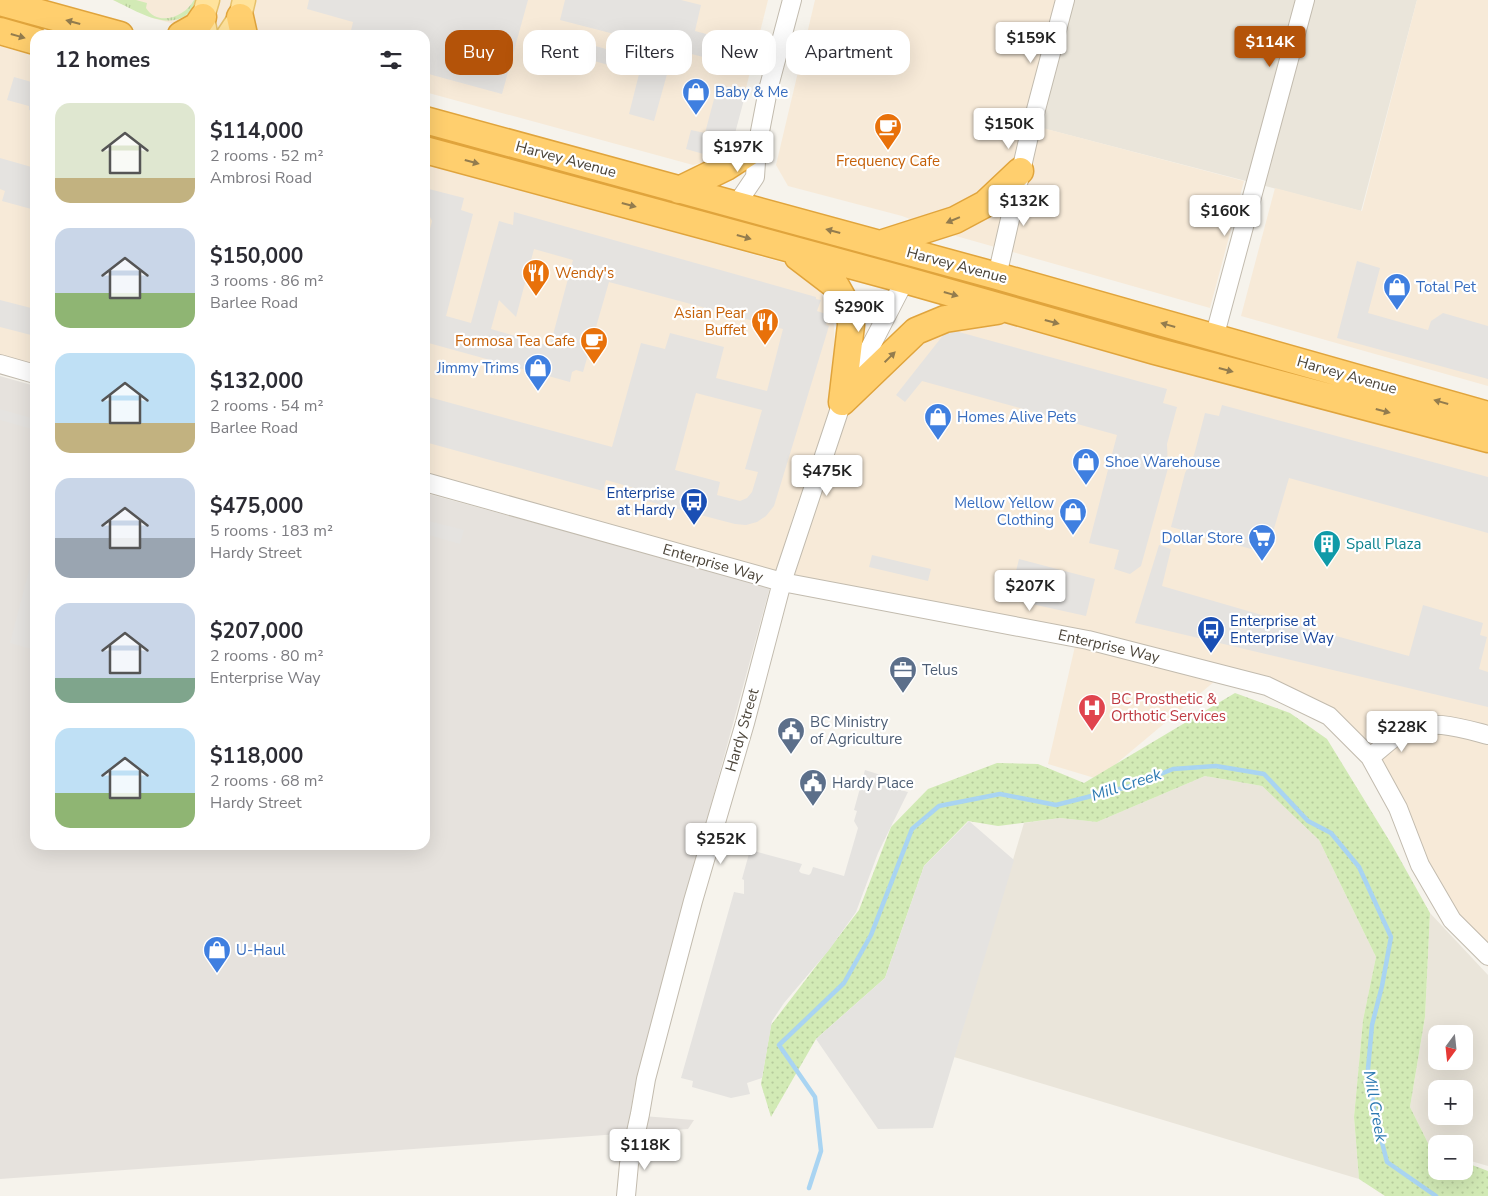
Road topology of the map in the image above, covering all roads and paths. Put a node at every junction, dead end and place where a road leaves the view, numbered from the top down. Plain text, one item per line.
1 (792, 0) edge
2 (1066, 0) edge
3 (1305, 0) edge
4 (0, 2) edge
5 (205, 17) edge
6 (102, 30) edge
7 (190, 30) edge
8 (0, 31) edge
9 (30, 40) edge
10 (430, 121) edge
11 (757, 147) junction
12 (430, 151) edge
13 (1020, 171) junction
14 (680, 190) junction
15 (736, 205) junction
16 (664, 214) junction
17 (880, 244) junction
18 (787, 249) junction
19 (967, 268) junction
20 (997, 276) junction
21 (905, 280) junction
22 (1005, 309) junction
23 (1214, 338) junction
24 (1156, 351) junction
25 (0, 364) edge
26 (30, 373) edge
27 (842, 402) junction
28 (1488, 415) edge
29 (1488, 439) edge
30 (430, 483) edge
31 (782, 582) junction
32 (1488, 734) edge
33 (1370, 757) junction
34 (1488, 956) edge
35 (626, 1196) edge

1 - 11 street
2 - 13 street
3 - 23 street
6 -> 4 highway
5 - 7 highway
8 -> 9 highway
10 - 14 highway, Harvey Avenue
11 - 14 highway
11 - 15 street
12 -> 16 highway, Harvey Avenue
13 -> 17 highway
13 - 20 street
14 - 15 highway, Harvey Avenue
15 - 16 highway
17 -> 15 highway, Harvey Avenue
16 -> 18 highway, Harvey Avenue
17 - 19 highway, Harvey Avenue
18 - 21 highway, Harvey Avenue
18 - 27 highway
19 - 20 highway, Harvey Avenue
19 - 21 highway
23 -> 20 highway, Harvey Avenue
21 -> 22 highway, Harvey Avenue
21 - 27 street, Hardy Street
22 -> 24 highway, Harvey Avenue
27 -> 22 highway
23 - 24 highway
28 -> 23 highway, Harvey Avenue
24 -> 29 highway, Harvey Avenue
25 - 26 street
27 - 31 street, Hardy Street
30 - 31 street, Enterprise Way
31 - 33 street, Enterprise Way
31 - 35 street, Hardy Street
32 - 33 street
33 - 34 street, Enterprise Way

